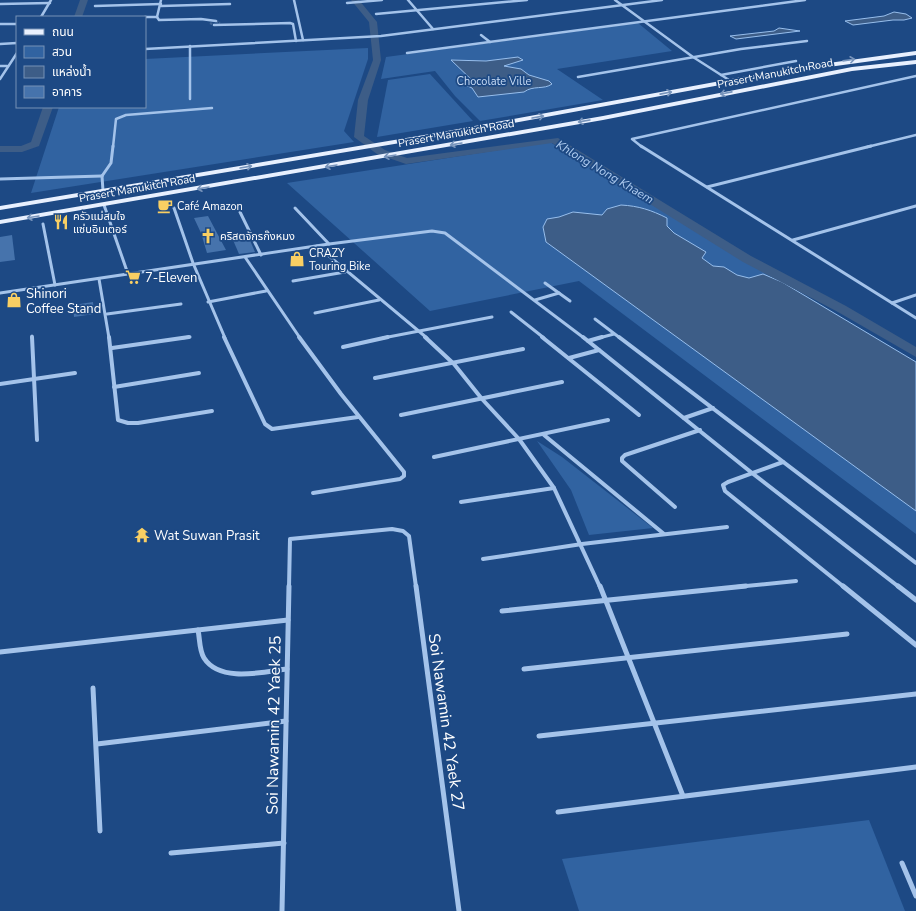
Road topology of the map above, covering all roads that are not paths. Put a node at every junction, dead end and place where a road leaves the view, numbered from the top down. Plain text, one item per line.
1 (51, 0) edge
2 (161, 0) edge
3 (294, 0) edge
4 (382, 0) edge
5 (408, 0) edge
6 (527, 0) edge
7 (616, 0) edge
8 (662, 0) edge
9 (805, 0) edge
10 (50, 3) junction
11 (347, 3) dead end
12 (0, 4) edge
13 (230, 4) dead end
14 (161, 5) junction
15 (622, 5) junction
16 (95, 6) dead end
17 (416, 10) junction
18 (376, 14) dead end
19 (42, 16) edge
20 (146, 17) edge
21 (157, 17) junction
22 (216, 21) tunnel mouth
23 (645, 22) junction
24 (220, 23) tunnel mouth
25 (0, 24) edge
26 (16, 24) edge
27 (214, 24) tunnel mouth
28 (224, 25) junction
29 (433, 29) junction
30 (481, 35) dead end
31 (304, 40) junction
32 (296, 41) junction
33 (807, 41) dead end
34 (490, 42) junction
35 (16, 43) edge
36 (0, 44) edge
37 (190, 46) junction
38 (146, 48) edge
39 (407, 53) dead end
40 (916, 53) edge
41 (16, 55) edge
42 (693, 57) junction
43 (796, 61) dead end
44 (914, 63) edge
45 (0, 66) edge
46 (7, 66) junction
47 (720, 75) junction
48 (916, 76) edge
49 (578, 77) dead end
50 (0, 79) edge
51 (729, 80) junction
52 (190, 99) dead end
53 (212, 108) dead end
54 (586, 109) junction
55 (603, 118) junction
56 (916, 135) edge
57 (102, 176) junction
58 (0, 179) edge
59 (707, 187) junction
60 (103, 191) junction
61 (104, 205) junction
62 (916, 206) edge
63 (0, 208) edge
64 (174, 208) dead end
65 (295, 208) dead end
66 (240, 212) dead end
67 (0, 222) edge
68 (43, 224) dead end
69 (793, 240) junction
70 (329, 244) junction
71 (317, 246) junction
72 (262, 255) junction
73 (245, 257) junction
74 (192, 265) junction
75 (345, 272) junction
76 (128, 274) junction
77 (99, 279) junction
78 (293, 281) dead end
79 (545, 283) dead end
80 (55, 285) junction
81 (266, 291) junction
82 (0, 293) edge
83 (559, 293) junction
84 (916, 295) edge
85 (379, 300) junction
86 (535, 300) junction
87 (570, 301) dead end
88 (208, 302) junction
89 (892, 303) junction
90 (180, 304) dead end
91 (511, 312) dead end
92 (315, 313) dead end
93 (107, 314) junction
94 (492, 318) dead end
95 (916, 318) edge
96 (595, 319) dead end
97 (416, 331) junction
98 (614, 334) junction
99 (32, 336) dead end
100 (190, 337) dead end
101 (588, 341) junction
102 (343, 347) dead end
103 (112, 348) junction
104 (523, 349) dead end
105 (599, 350) junction
106 (569, 358) junction
107 (454, 364) junction
108 (75, 373) dead end
109 (199, 373) dead end
110 (375, 378) dead end
111 (34, 379) junction
112 (562, 382) dead end
113 (0, 384) edge
114 (114, 387) junction
115 (482, 399) junction
116 (713, 408) junction
117 (212, 412) dead end
118 (639, 415) dead end
119 (401, 416) dead end
120 (358, 417) junction
121 (684, 418) junction
122 (608, 420) dead end
123 (700, 430) junction
124 (544, 435) junction
125 (519, 439) junction
126 (37, 440) dead end
127 (434, 457) dead end
128 (783, 462) junction
129 (752, 473) junction
130 (554, 488) junction
131 (313, 493) dead end
132 (461, 502) dead end
133 (675, 507) dead end
134 (727, 527) dead end
135 (664, 534) junction
136 (409, 536) joint
137 (582, 544) junction
138 (483, 559) dead end
139 (916, 563) edge
140 (796, 582) dead end
141 (916, 600) edge
142 (607, 601) junction
143 (502, 611) dead end
144 (288, 620) junction
145 (198, 630) junction
146 (848, 634) dead end
147 (916, 644) edge
148 (0, 652) edge
149 (629, 658) junction
150 (287, 669) junction
151 (524, 669) dead end
152 (93, 688) dead end
153 (916, 694) edge
154 (286, 721) junction
155 (654, 723) junction
156 (539, 736) dead end
157 (97, 744) junction
158 (916, 767) edge
159 (683, 796) junction
160 (558, 812) dead end
161 (100, 831) dead end
162 (284, 843) junction
163 (171, 853) dead end
164 (902, 863) dead end
165 (916, 896) edge
166 (282, 911) edge
167 (459, 911) edge

1 - 10 street
2 - 14 street
3 - 31 street
4 - 11 street
5 - 17 street
6 - 17 street
7 - 15 street
8 - 15 street
9 - 23 street
10 - 12 street
10 - 19 street
13 - 14 street
14 - 16 street
14 - 21 street
15 - 23 street
15 - 29 street
17 - 18 street
17 - 29 street
20 - 21 street
21 - 22 street
23 - 34 street
23 - 42 street
24 - 28 street
25 - 26 street
27 - 28 street
28 - 32 street
29 - 31 street
30 - 34 street
31 - 32 street
32 - 37 street
33 - 42 street
34 - 39 street
35 - 36 street
37 - 38 street
37 - 52 street
51 -> 40 main road, Prasert Manukitch Road
41 - 46 street
42 - 47 street
42 - 49 street
43 - 47 street
44 -> 55 main road, Prasert Manukitch Road
45 - 46 street
46 - 50 street
47 - 51 street
48 - 59 street
54 -> 51 main road, Prasert Manukitch Road
53 - 57 street
54 - 55 main road
60 -> 54 main road, Prasert Manukitch Road
55 -> 61 main road, Prasert Manukitch Road
56 - 59 street
57 - 58 street
57 - 60 street
59 - 69 street
60 - 63 main road, Prasert Manukitch Road
61 -> 67 main road, Prasert Manukitch Road
61 - 76 street
62 - 69 street
64 - 74 street
65 - 70 street
66 - 72 street
68 - 80 street
69 - 89 street
70 - 71 street
70 - 86 street
71 - 72 street
71 - 75 street
72 - 73 street
73 - 74 street
73 - 81 street
74 - 76 street
74 - 88 street
75 - 78 street
75 - 85 street
76 - 77 street
77 - 80 street
77 - 93 street
79 - 83 street
80 - 82 street
81 - 88 street
81 - 120 street
83 - 86 street
83 - 87 street
84 - 89 street
85 - 92 street
85 - 97 street
86 - 101 street
88 - 120 street
89 - 95 street
90 - 93 street
91 - 106 street
93 - 103 street
94 - 97 street
96 - 98 street
97 - 102 street
97 - 107 street
98 - 101 street
98 - 116 street
99 - 111 street
100 - 103 street
101 - 105 street
103 - 114 street
104 - 107 street
105 - 106 street
105 - 121 street
106 - 118 street
107 - 110 street
107 - 115 street
108 - 111 street
109 - 114 street
111 - 113 street
111 - 126 street
112 - 115 street
114 - 117 street
115 - 119 street
115 - 125 street
116 - 121 street
116 - 128 street
120 - 131 street
121 - 123 street
122 - 124 street
123 - 129 street
123 - 133 street
124 - 125 street
124 - 135 street
125 - 127 street
125 - 130 street
128 - 129 street
128 - 139 street
129 - 141 street
129 - 147 street
130 - 132 street
130 - 137 street
134 - 135 street
135 - 137 street
136 - 144 street, Soi Nawamin 42 Yaek 25
136 - 167 street, Soi Nawamin 42 Yaek 27
137 - 138 street
137 - 142 street
140 - 142 street
142 - 143 street
142 - 149 street
144 - 145 street
144 - 150 street, Soi Nawamin 42 Yaek 25
145 - 148 street
145 - 150 street
146 - 149 street
149 - 151 street
149 - 155 street
150 - 154 street, Soi Nawamin 42 Yaek 25
152 - 157 street
153 - 155 street
154 - 157 street
154 - 162 street, Soi Nawamin 42 Yaek 25
155 - 156 street
155 - 159 street
157 - 161 street
158 - 159 street
159 - 160 street
162 - 163 street
162 - 166 street, Soi Nawamin 42 Yaek 25
164 - 165 street

